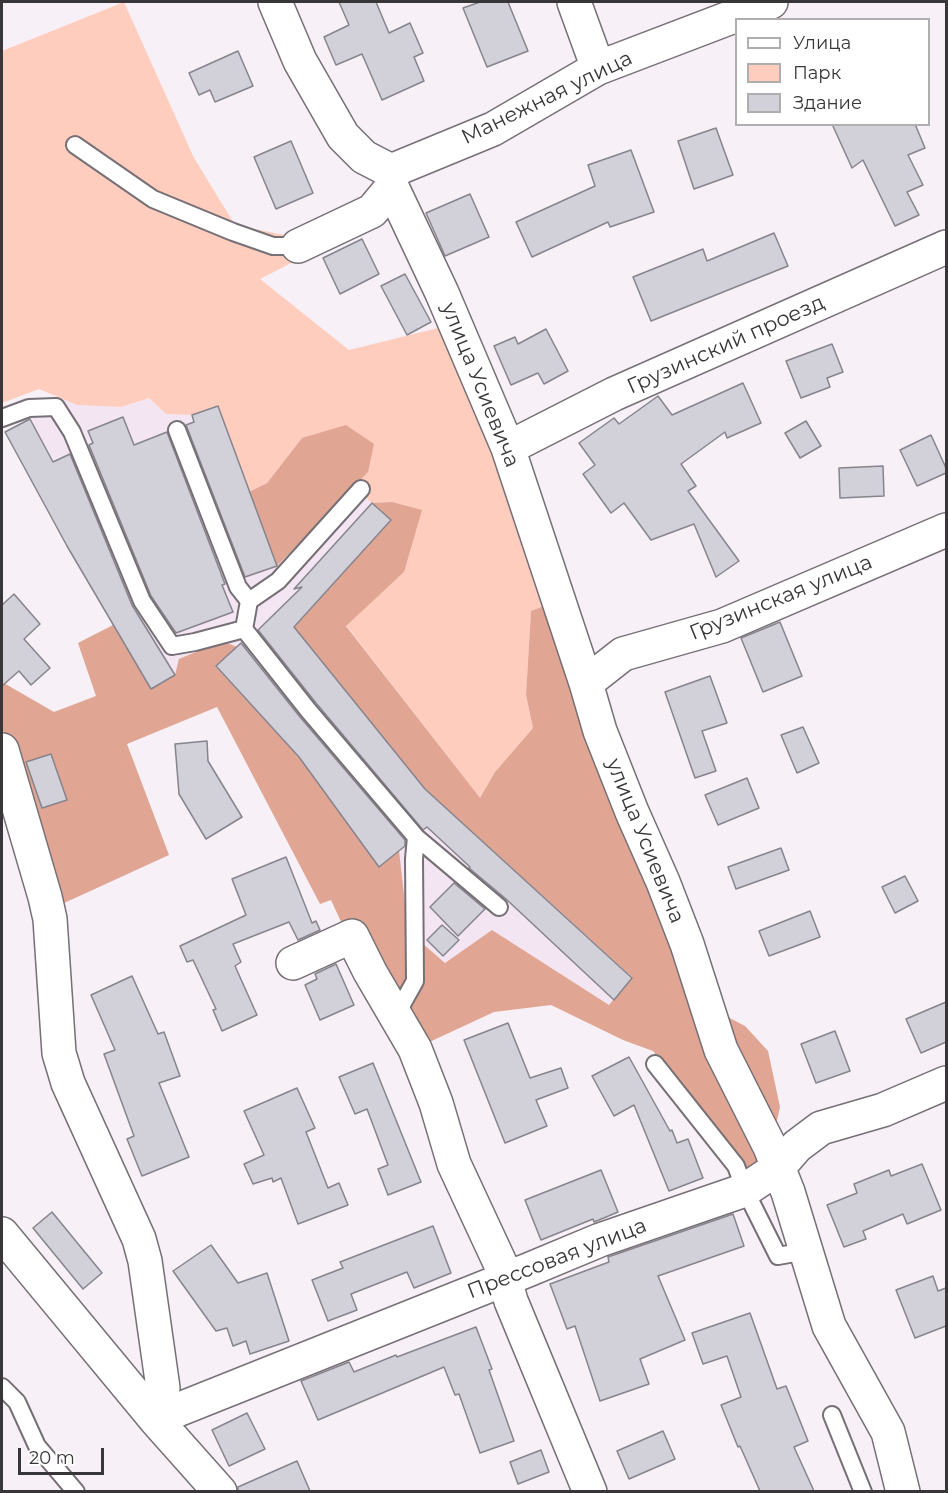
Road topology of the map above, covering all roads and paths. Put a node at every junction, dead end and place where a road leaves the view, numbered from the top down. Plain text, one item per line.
1 (275, 2) edge
2 (574, 2) edge
3 (771, 2) edge
4 (598, 68) junction
5 (75, 145) dead end
6 (392, 179) junction
7 (298, 246) joint
8 (946, 247) edge
9 (2, 418) edge
10 (177, 430) dead end
11 (508, 448) junction
12 (361, 489) dead end
13 (946, 530) edge
14 (249, 601) junction
15 (244, 629) junction
16 (586, 682) junction
17 (2, 750) edge
18 (416, 837) junction
19 (499, 907) dead end
20 (293, 963) dead end
21 (396, 1015) junction
22 (655, 1064) dead end
23 (946, 1083) edge
24 (778, 1168) junction
25 (745, 1190) junction
26 (2, 1234) edge
27 (806, 1251) junction
28 (504, 1279) junction
29 (2, 1387) edge
30 (832, 1415) dead end
31 (156, 1420) junction
32 (76, 1491) edge
33 (220, 1491) edge
34 (590, 1491) edge
35 (863, 1491) edge
36 (903, 1491) edge

1 - 6 street
2 - 4 street
3 - 4 street, Манежная улица
4 - 6 street, Манежная улица
5 - 7 lane
6 - 7 street, Манежная улица
6 - 11 street, улица Усиевича
8 - 11 street, Грузинский проезд
9 - 15 lane
10 - 14 lane
11 - 16 street, улица Усиевича
12 - 14 lane
13 - 16 street, Грузинская улица
14 - 15 lane
15 - 18 lane
16 - 24 street, улица Усиевича
17 - 31 street
18 - 19 lane
18 - 21 lane
20 - 21 street
21 - 28 street
22 - 25 lane
23 - 24 street, Прессовая улица
24 - 25 street, Прессовая улица
24 - 27 street, улица Усиевича
25 - 27 lane
25 - 28 street, Прессовая улица
26 - 31 street
27 - 36 street, улица Усиевича
28 - 31 street, Прессовая улица
28 - 34 street
29 - 32 lane
30 - 35 lane
31 - 33 street

